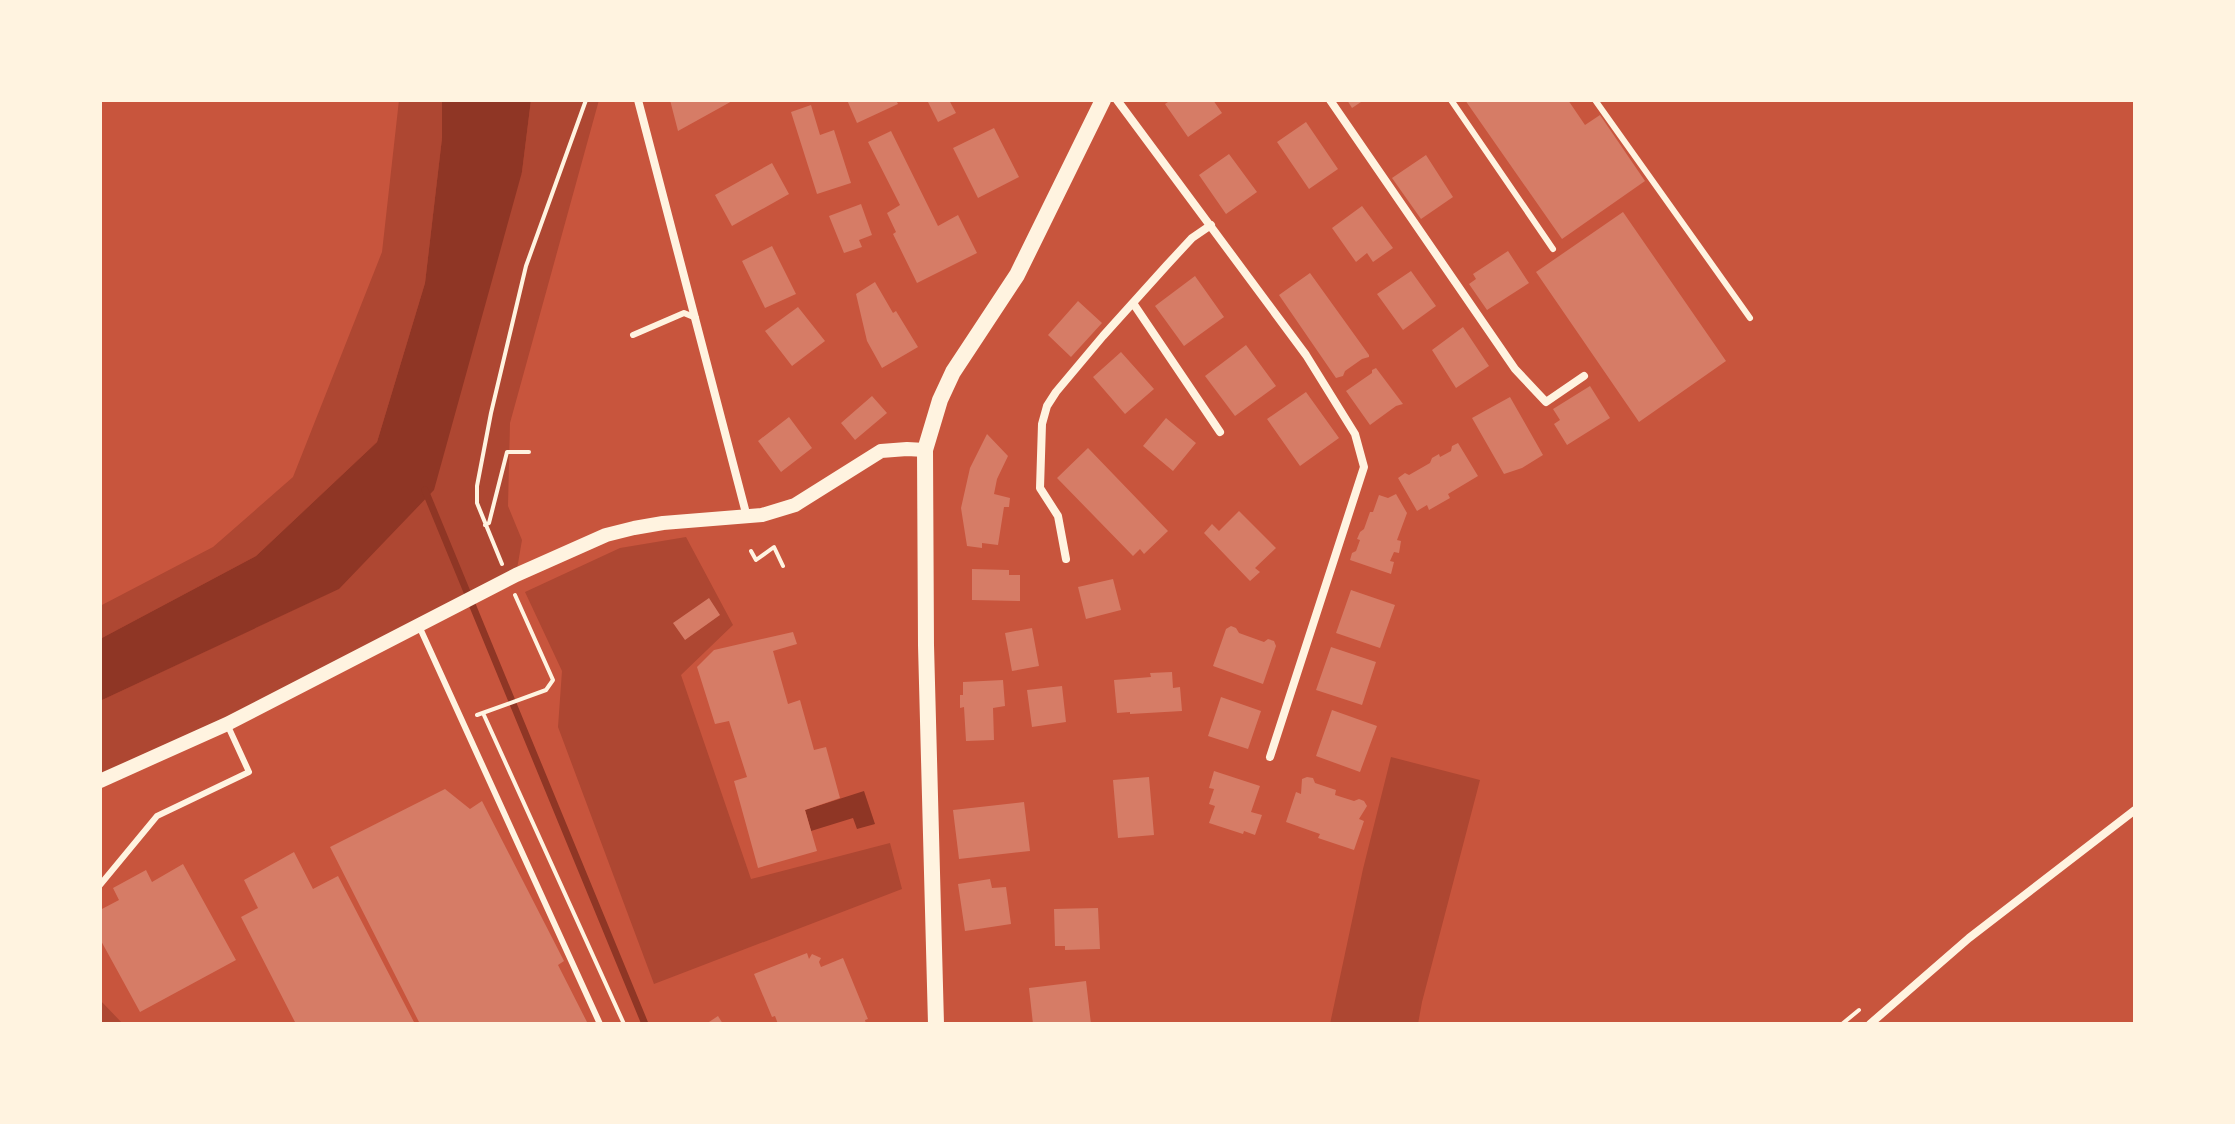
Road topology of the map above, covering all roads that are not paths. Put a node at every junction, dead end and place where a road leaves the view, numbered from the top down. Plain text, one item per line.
1 (638, 100) edge
2 (1103, 100) edge
3 (1117, 100) edge
4 (1330, 100) edge
5 (1451, 100) edge
6 (1595, 100) edge
7 (1211, 225) junction
8 (1553, 249) dead end
9 (1133, 303) junction
10 (696, 318) junction
11 (1750, 318) dead end
12 (633, 335) dead end
13 (1584, 376) dead end
14 (1220, 432) dead end
15 (925, 450) junction
16 (747, 517) junction
17 (1066, 559) dead end
18 (419, 626) junction
19 (227, 724) junction
20 (1270, 757) dead end
21 (100, 781) edge
22 (2135, 810) edge
23 (100, 885) edge
24 (600, 1024) edge
25 (936, 1024) edge
26 (1870, 1024) edge

1 - 10 street
2 - 15 main road
3 - 7 street
4 - 13 street
5 - 8 lane
6 - 11 lane
7 - 9 street
7 - 20 street
9 - 14 street
9 - 17 street
10 - 12 lane
10 - 16 street
15 - 16 street
15 - 25 main road
16 - 18 street
18 - 19 street
18 - 24 lane
19 - 21 street
19 - 23 lane
22 - 26 street

